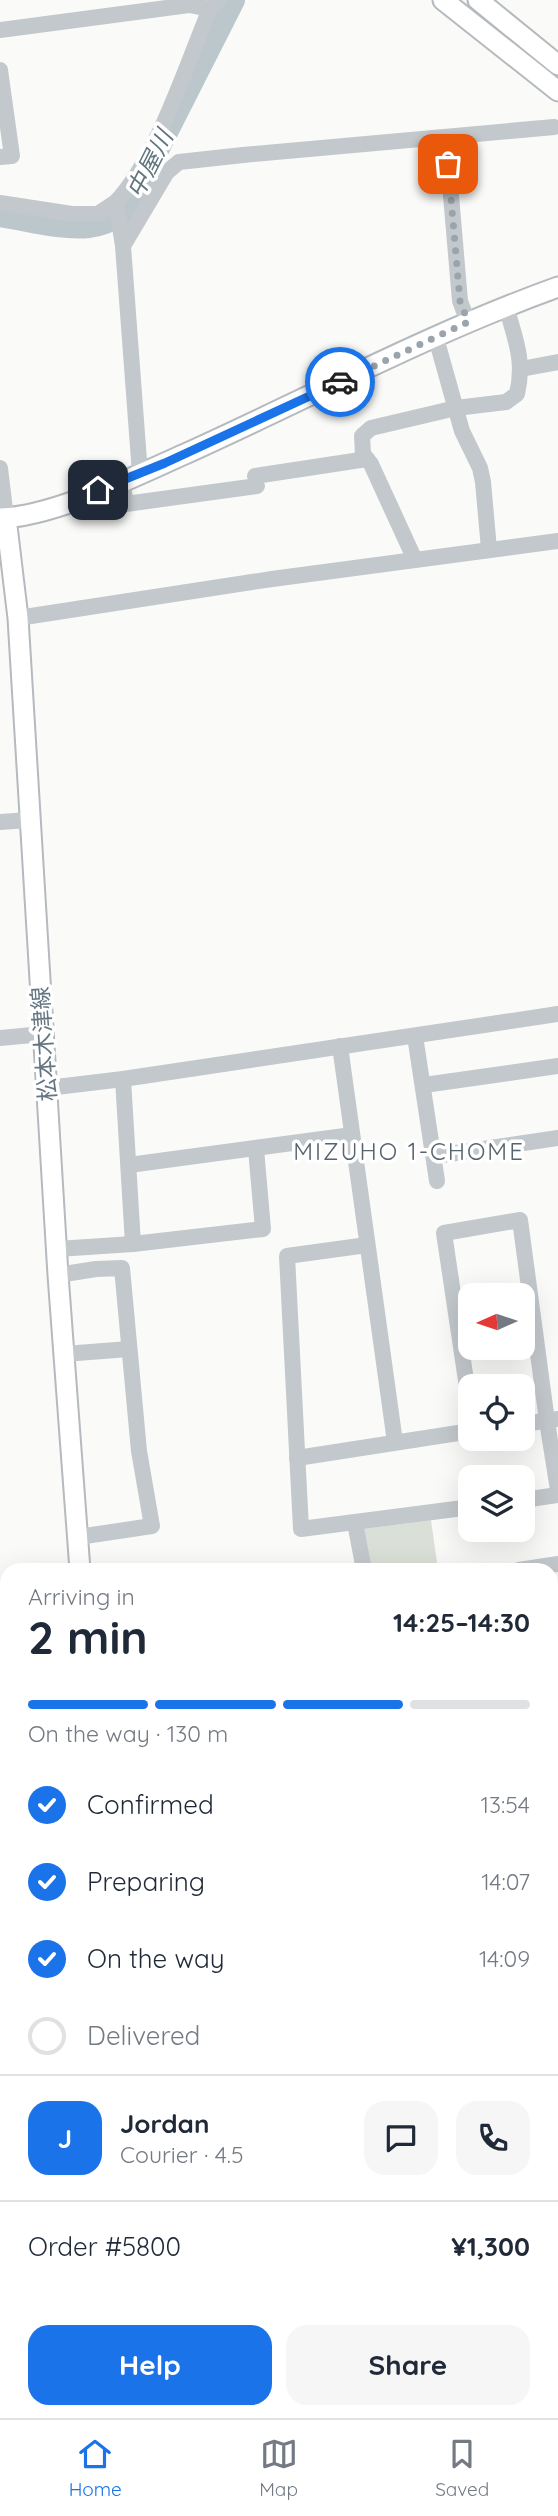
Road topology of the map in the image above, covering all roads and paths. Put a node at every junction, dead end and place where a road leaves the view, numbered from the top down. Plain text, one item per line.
1 (443, 0) edge
2 (478, 0) edge
3 (215, 5) edge
4 (0, 30) edge
5 (558, 65) edge
6 (0, 70) edge
7 (558, 91) edge
8 (554, 127) dead end
9 (446, 137) junction
10 (0, 157) edge
11 (0, 204) edge
12 (118, 213) junction
13 (123, 246) junction
14 (558, 287) edge
15 (506, 306) junction
16 (468, 322) junction
17 (436, 338) junction
18 (558, 362) edge
19 (521, 369) junction
20 (456, 408) junction
21 (367, 459) junction
22 (0, 468) edge
23 (131, 477) junction
24 (3, 518) edge
25 (558, 541) edge
26 (489, 549) junction
27 (415, 560) junction
28 (18, 618) junction
29 (29, 820) junction
30 (0, 822) edge
31 (558, 1014) edge
32 (43, 1034) junction
33 (415, 1036) junction
34 (0, 1038) edge
35 (340, 1046) junction
36 (558, 1066) edge
37 (123, 1079) junction
38 (424, 1085) junction
39 (48, 1088) junction
40 (352, 1135) junction
41 (558, 1138) edge
42 (256, 1149) junction
43 (435, 1156) junction
44 (129, 1165) junction
45 (437, 1181) dead end
46 (133, 1244) junction
47 (367, 1245) junction
48 (57, 1250) junction
49 (58, 1275) junction
50 (129, 1349) junction
51 (64, 1354) junction
52 (465, 1374) edge
53 (552, 1420) edge
54 (458, 1434) edge
55 (395, 1442) junction
56 (297, 1458) junction
57 (558, 1493) edge
58 (535, 1498) edge
59 (458, 1509) edge
60 (355, 1523) junction
61 (78, 1537) junction
62 (80, 1563) edge
63 (362, 1563) edge

1 - 7 main road
2 - 5 main road
3 - 4 street
3 - 12 street
6 - 10 street
8 - 9 street
9 - 13 street
9 - 16 street
11 - 12 street
12 - 13 street
13 - 23 street
14 - 15 main road
15 - 16 main road
15 - 19 street
16 - 17 main road
17 - 20 street
17 - 23 main road
18 - 19 street
19 - 20 street
20 - 21 street
20 - 26 street
21 - 23 street
21 - 27 street
22 - 24 street
23 - 24 main road
24 - 28 main road, 松本木津線
25 - 26 street
26 - 27 street
27 - 28 street
28 - 29 main road, 松本木津線
29 - 30 street
29 - 32 main road, 松本木津線
31 - 33 street
32 - 34 street
32 - 39 main road, 松本木津線
33 - 35 street
33 - 38 street
35 - 37 street
35 - 40 street
36 - 38 street
37 - 39 street
37 - 44 street
38 - 43 street
39 - 48 main road, 松本木津線
40 - 42 street
40 - 47 street
41 - 43 street
42 - 44 street
42 - 46 street
43 - 45 street
44 - 46 street
46 - 48 street
47 - 55 street
47 - 56 street
48 - 49 main road, 松本木津線
49 - 50 street
49 - 51 main road, 松本木津線
50 - 51 street
50 - 61 street
51 - 61 main road, 松本木津線
52 - 53 street
53 - 57 street
54 - 55 street
55 - 56 street
56 - 60 street
57 - 58 street
59 - 60 street
60 - 63 street
61 - 62 main road, 松本木津線

